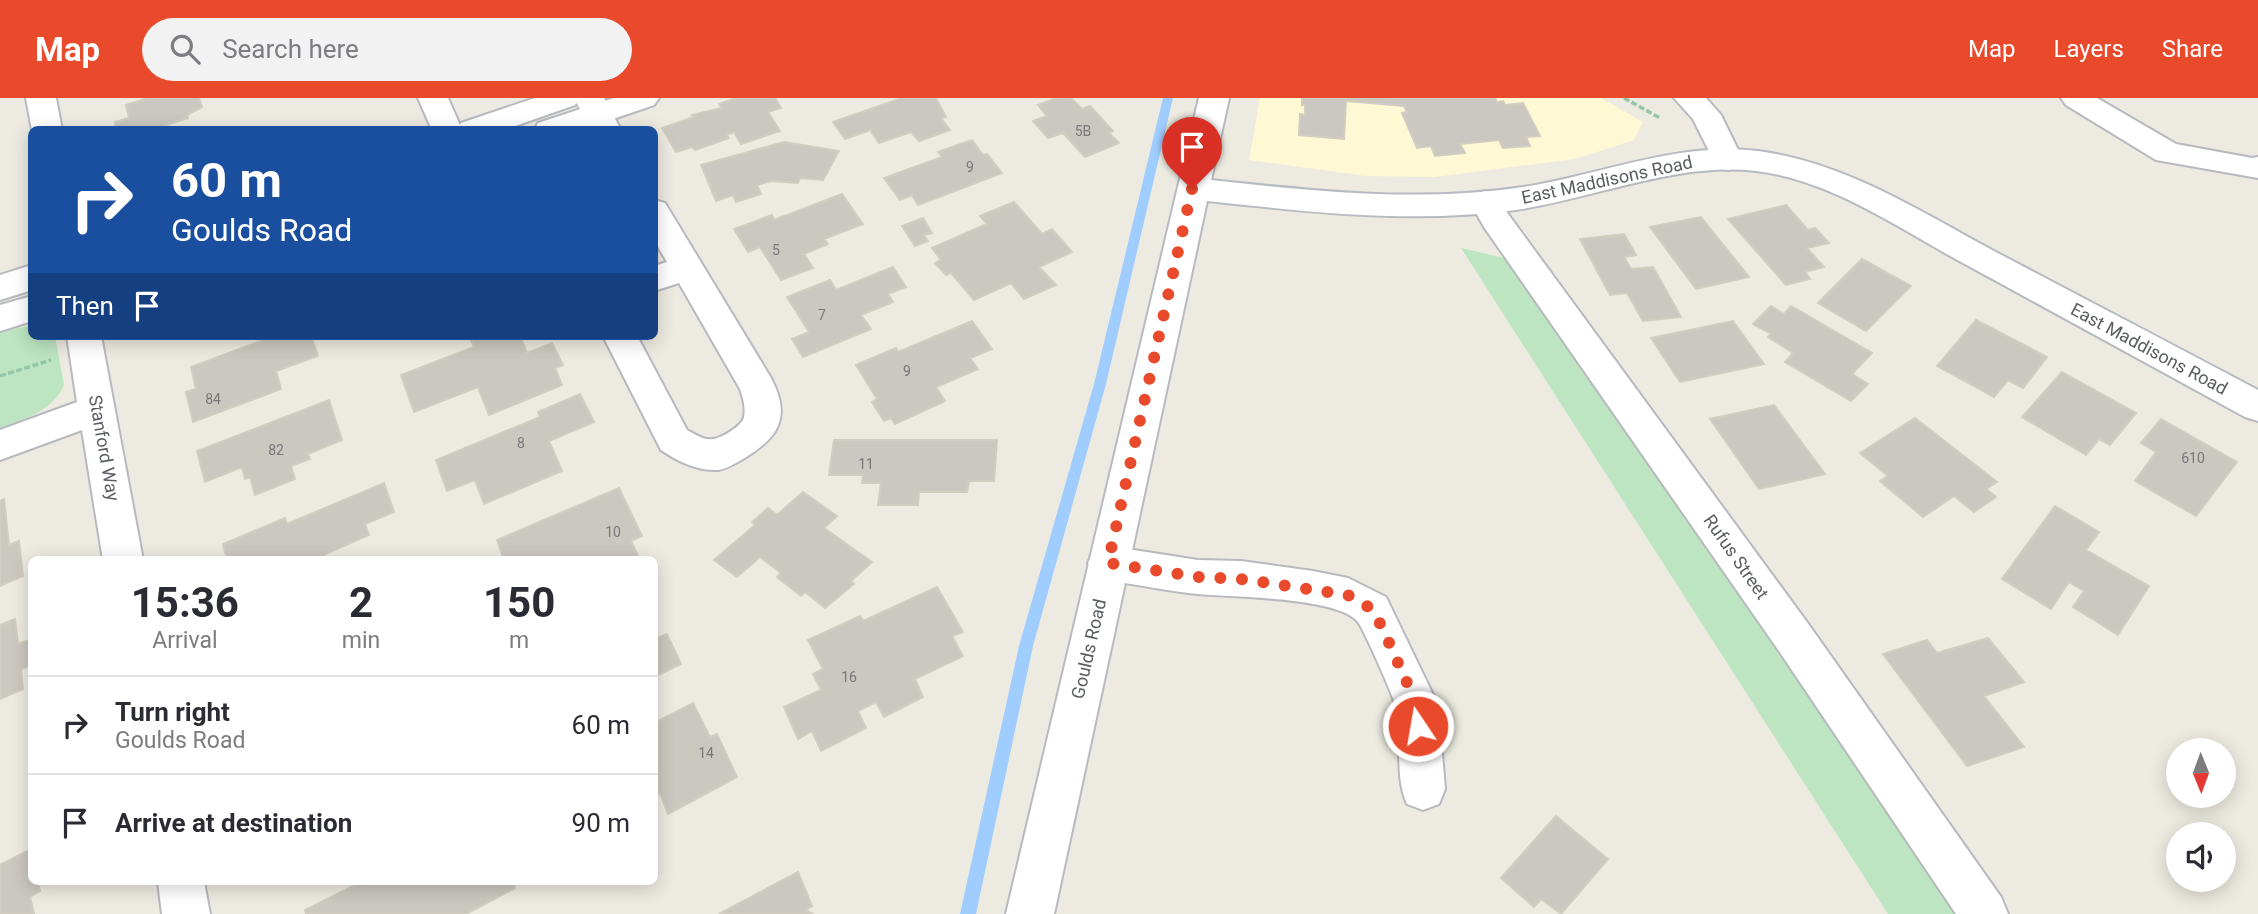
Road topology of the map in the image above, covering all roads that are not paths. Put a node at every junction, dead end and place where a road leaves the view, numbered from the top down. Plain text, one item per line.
1 (41, 98) edge
2 (433, 98) edge
3 (565, 98) edge
4 (644, 98) edge
5 (1214, 98) edge
6 (1689, 98) edge
7 (2076, 98) edge
8 (597, 114) edge
9 (512, 123) edge
10 (46, 126) edge
11 (445, 126) edge
12 (561, 126) edge
13 (1728, 160) junction
14 (2258, 167) edge
15 (1192, 189) junction
16 (1486, 202) junction
17 (658, 218) edge
18 (687, 267) junction
19 (28, 278) edge
20 (658, 278) edge
21 (0, 288) edge
22 (28, 308) edge
23 (0, 318) edge
24 (85, 340) edge
25 (622, 340) edge
26 (2258, 407) edge
27 (97, 410) junction
28 (0, 445) edge
29 (122, 556) edge
30 (1108, 563) junction
31 (1423, 789) dead end
32 (182, 885) edge
33 (187, 914) edge
34 (1030, 914) edge
35 (1984, 914) edge

1 - 10 street
2 - 11 street
3 - 9 street
4 - 8 street
5 - 15 street, Goulds Road
6 - 13 street
7 - 14 street
8 - 12 street
13 - 16 street, East Maddisons Road
13 - 26 street, East Maddisons Road
15 - 16 street, East Maddisons Road
15 - 30 street, Goulds Road
16 - 35 street, Rufus Street
17 - 18 street
18 - 20 street
18 - 25 street
19 - 21 street
22 - 23 street
24 - 27 street, Stanford Way
27 - 28 street
27 - 29 street, Stanford Way
30 - 31 street
30 - 34 street, Goulds Road
32 - 33 street

